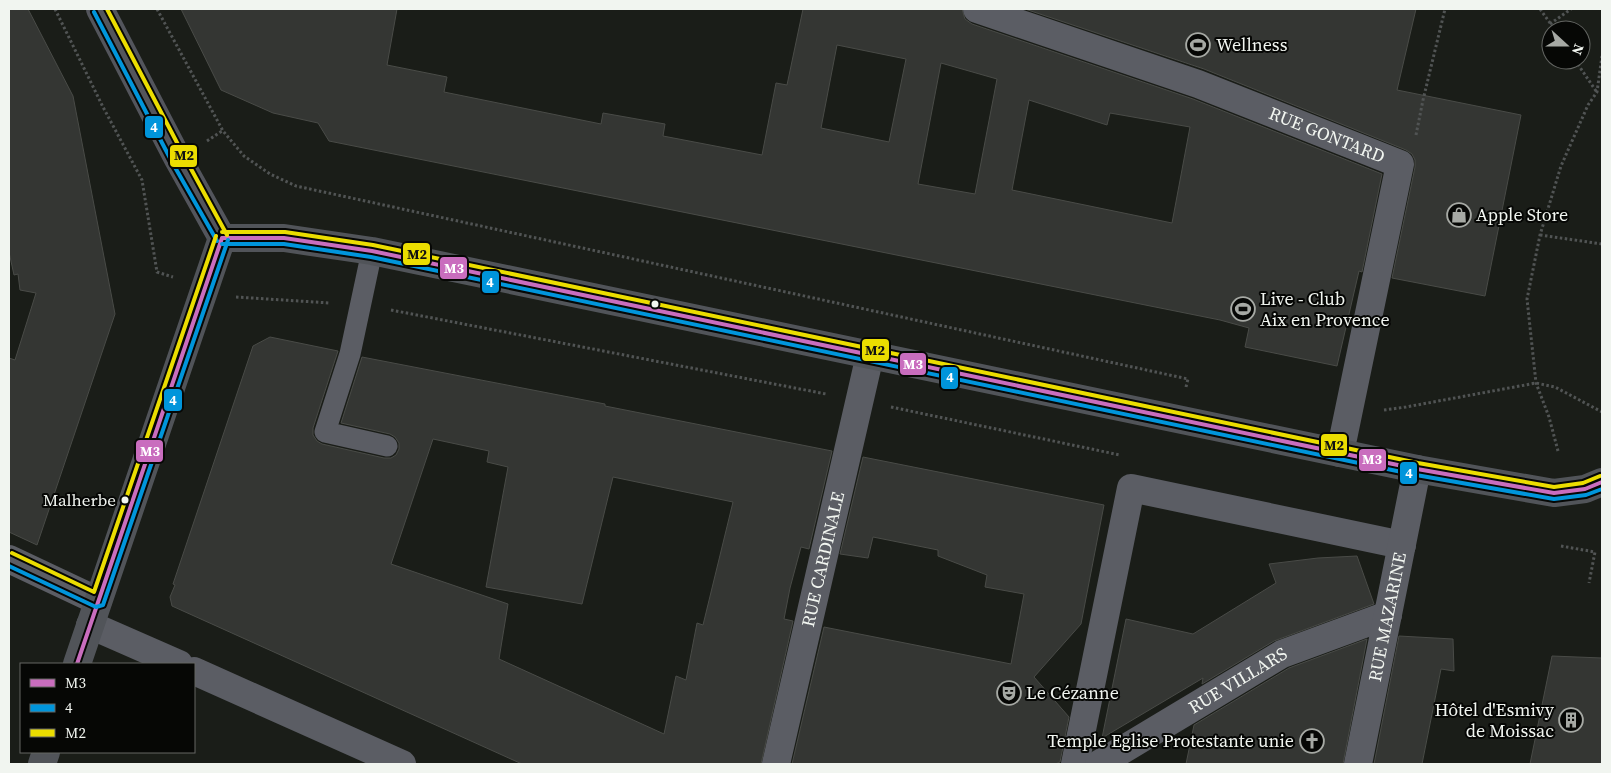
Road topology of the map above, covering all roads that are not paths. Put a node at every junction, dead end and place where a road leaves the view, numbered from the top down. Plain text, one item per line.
1 (100, 9) edge
2 (977, 9) edge
3 (222, 238) junction
4 (372, 251) junction
5 (870, 355) junction
6 (387, 446) dead end
7 (1340, 453) junction
8 (1418, 469) junction
9 (1602, 482) edge
10 (1402, 545) junction
11 (9, 559) edge
12 (94, 613) junction
13 (1388, 615) junction
14 (77, 663) edge
15 (177, 663) edge
16 (195, 671) edge
17 (397, 763) edge
18 (776, 764) edge
19 (1075, 764) edge
20 (1099, 764) edge
21 (1358, 764) edge

1 - 3 main road
2 - 7 street, RUE GONTARD
3 - 4 main road
3 - 12 main road
4 - 5 main road
4 - 6 lane
5 - 7 main road
5 - 18 street, RUE CARDINALE
7 - 8 main road
8 - 9 main road
8 - 10 street, RUE MAZARINE
10 - 13 street, RUE MAZARINE
10 - 19 street
11 - 12 street
12 - 14 main road
12 - 15 street
13 - 20 street, RUE VILLARS
13 - 21 street, RUE MAZARINE
16 - 17 street

